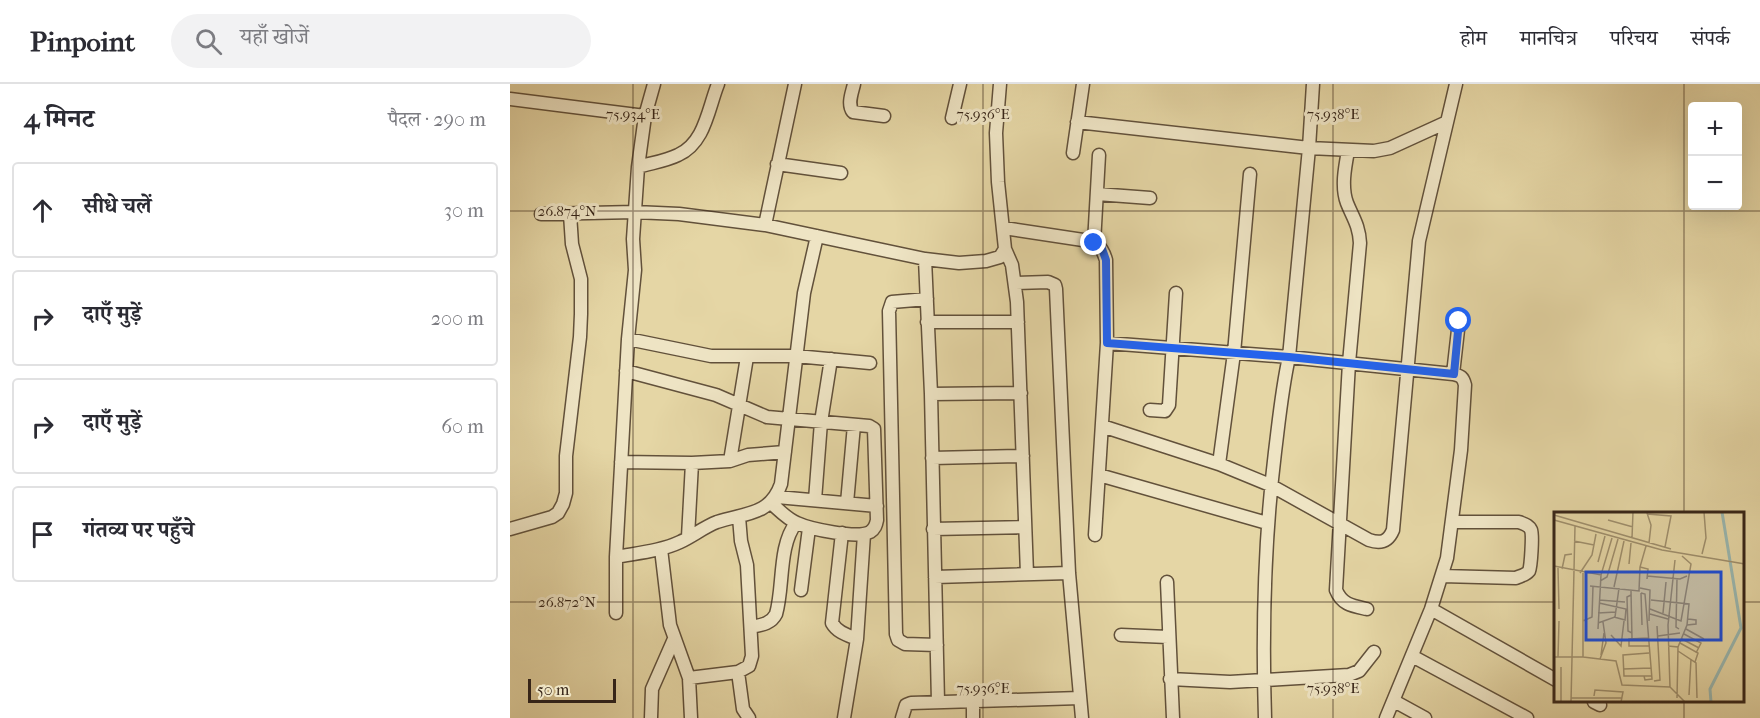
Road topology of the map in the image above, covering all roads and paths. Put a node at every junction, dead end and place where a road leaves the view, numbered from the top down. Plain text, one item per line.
1 (654, 84) edge
2 (718, 84) edge
3 (795, 84) edge
4 (854, 84) edge
5 (960, 84) edge
6 (1000, 84) edge
7 (1083, 84) edge
8 (1313, 84) edge
9 (1456, 84) edge
10 (510, 99) edge
11 (645, 116) junction
12 (884, 116) dead end
13 (952, 118) dead end
14 (1077, 122) junction
15 (1447, 122) junction
16 (1309, 148) junction
17 (1348, 151) junction
18 (1073, 153) dead end
19 (1099, 155) dead end
20 (777, 164) junction
21 (638, 167) junction
22 (842, 173) dead end
23 (1251, 174) dead end
24 (1097, 194) junction
25 (1150, 198) dead end
26 (635, 212) junction
27 (541, 214) dead end
28 (570, 214) junction
29 (765, 225) junction
30 (1004, 228) junction
31 (817, 236) junction
32 (1094, 243) junction
33 (1005, 249) junction
34 (925, 259) junction
35 (1016, 283) junction
36 (1176, 294) dead end
37 (927, 299) junction
38 (1459, 321) dead end
39 (927, 322) junction
40 (1018, 322) junction
41 (628, 339) junction
42 (1107, 343) junction
43 (1172, 349) junction
44 (1234, 353) junction
45 (796, 356) junction
46 (747, 357) junction
47 (1289, 357) junction
48 (831, 358) junction
49 (870, 363) dead end
50 (1349, 363) junction
51 (1408, 369) junction
52 (626, 371) junction
53 (1454, 374) junction
54 (1021, 393) junction
55 (932, 394) junction
56 (740, 406) junction
57 (1150, 410) dead end
58 (789, 420) junction
59 (821, 422) junction
60 (854, 425) junction
61 (1102, 426) junction
62 (785, 452) junction
63 (1023, 456) junction
64 (932, 458) junction
65 (730, 461) junction
66 (621, 462) junction
67 (692, 463) junction
68 (1219, 464) junction
69 (1099, 475) junction
70 (1270, 485) junction
71 (774, 500) junction
72 (815, 500) junction
73 (846, 503) junction
74 (877, 506) junction
75 (739, 518) junction
76 (1452, 522) junction
77 (796, 523) junction
78 (1267, 523) junction
79 (1340, 525) junction
80 (1025, 527) junction
81 (809, 528) junction
82 (510, 529) edge
83 (933, 529) junction
84 (842, 533) junction
85 (864, 534) junction
86 (1095, 535) dead end
87 (688, 537) junction
88 (661, 549) junction
89 (616, 556) junction
90 (1069, 573) junction
91 (1027, 574) junction
92 (1442, 576) junction
93 (935, 577) junction
94 (1167, 582) dead end
95 (801, 590) dead end
96 (1367, 609) dead end
97 (1431, 609) junction
98 (616, 613) dead end
99 (751, 627) junction
100 (1121, 635) dead end
101 (1168, 637) junction
102 (674, 639) junction
103 (857, 639) junction
104 (936, 645) junction
105 (1374, 652) dead end
106 (1412, 656) junction
107 (738, 672) junction
108 (688, 678) junction
109 (1170, 679) junction
110 (1264, 679) junction
111 (1554, 679) edge
112 (1080, 698) junction
113 (973, 701) junction
114 (1394, 701) junction
115 (938, 702) junction
116 (651, 718) edge
117 (691, 718) edge
118 (749, 718) edge
119 (844, 718) edge
120 (902, 718) edge
121 (973, 718) edge
122 (1082, 718) edge
123 (1173, 718) edge
124 (1265, 718) edge
125 (1386, 718) edge
126 (1425, 718) edge
127 (1527, 718) edge

1 - 11 street
2 - 21 street
3 - 20 street
4 - 12 street
5 - 13 street
6 - 30 street
7 - 14 street
8 - 16 street
9 - 15 street
10 - 11 street
11 - 21 street
14 - 16 street
14 - 18 street
15 - 17 street
15 - 51 street
16 - 17 street
16 - 47 street
17 - 50 street
19 - 24 street
20 - 22 street
20 - 29 street
21 - 26 street
23 - 44 street
24 - 25 street
24 - 32 street
26 - 28 street
26 - 29 street
26 - 41 street
27 - 28 street
28 - 82 street
29 - 31 street
30 - 32 street
30 - 33 street
31 - 34 street
31 - 45 street
32 - 42 street
33 - 34 street
33 - 35 street
34 - 37 street
35 - 40 street
35 - 90 street
36 - 43 street
37 - 39 street
37 - 104 street
38 - 53 street
39 - 40 street
39 - 55 street
40 - 54 street
41 - 46 street
41 - 52 street
42 - 43 street
42 - 61 street
43 - 44 street
43 - 57 street
44 - 47 street
44 - 68 street
45 - 46 street
45 - 48 street
45 - 58 street
46 - 56 street
47 - 50 street
47 - 70 street
48 - 49 street
48 - 59 street
50 - 51 street
50 - 79 street
51 - 53 street
51 - 79 street
52 - 56 street
52 - 66 street
53 - 76 street
54 - 55 street
54 - 63 street
55 - 64 street
56 - 58 street
56 - 65 street
58 - 59 street
58 - 62 street
59 - 60 street
59 - 72 street
60 - 73 street
60 - 74 street
61 - 68 street
61 - 69 street
62 - 65 street
62 - 71 street
63 - 64 street
63 - 80 street
64 - 83 street
65 - 67 street
66 - 67 street
66 - 89 street
67 - 87 street
68 - 70 street
69 - 78 street
69 - 86 street
70 - 78 street
70 - 79 street
71 - 72 street
71 - 75 street
71 - 77 street
72 - 73 street
73 - 74 street
74 - 85 street
75 - 87 street
75 - 99 street
76 - 92 street
76 - 92 street
77 - 81 street
77 - 99 street
78 - 110 street
79 - 96 street
80 - 83 street
80 - 91 street
81 - 84 street
81 - 95 street
83 - 93 street
84 - 85 street
84 - 103 street
85 - 103 street
87 - 88 street
88 - 89 street
88 - 102 street
89 - 98 street
90 - 91 street
90 - 112 street
91 - 93 street
92 - 97 street
93 - 104 street
94 - 101 street
97 - 106 street
97 - 111 street
99 - 107 street
100 - 101 street
101 - 109 street
102 - 108 street
102 - 116 street
103 - 119 street
104 - 115 street
105 - 110 street
106 - 114 street
106 - 127 street
107 - 108 street
107 - 118 street
108 - 117 street
109 - 110 street
109 - 123 street
110 - 124 street
112 - 113 street
112 - 122 street
113 - 115 street
113 - 121 street
114 - 125 street
114 - 126 street
115 - 120 street

